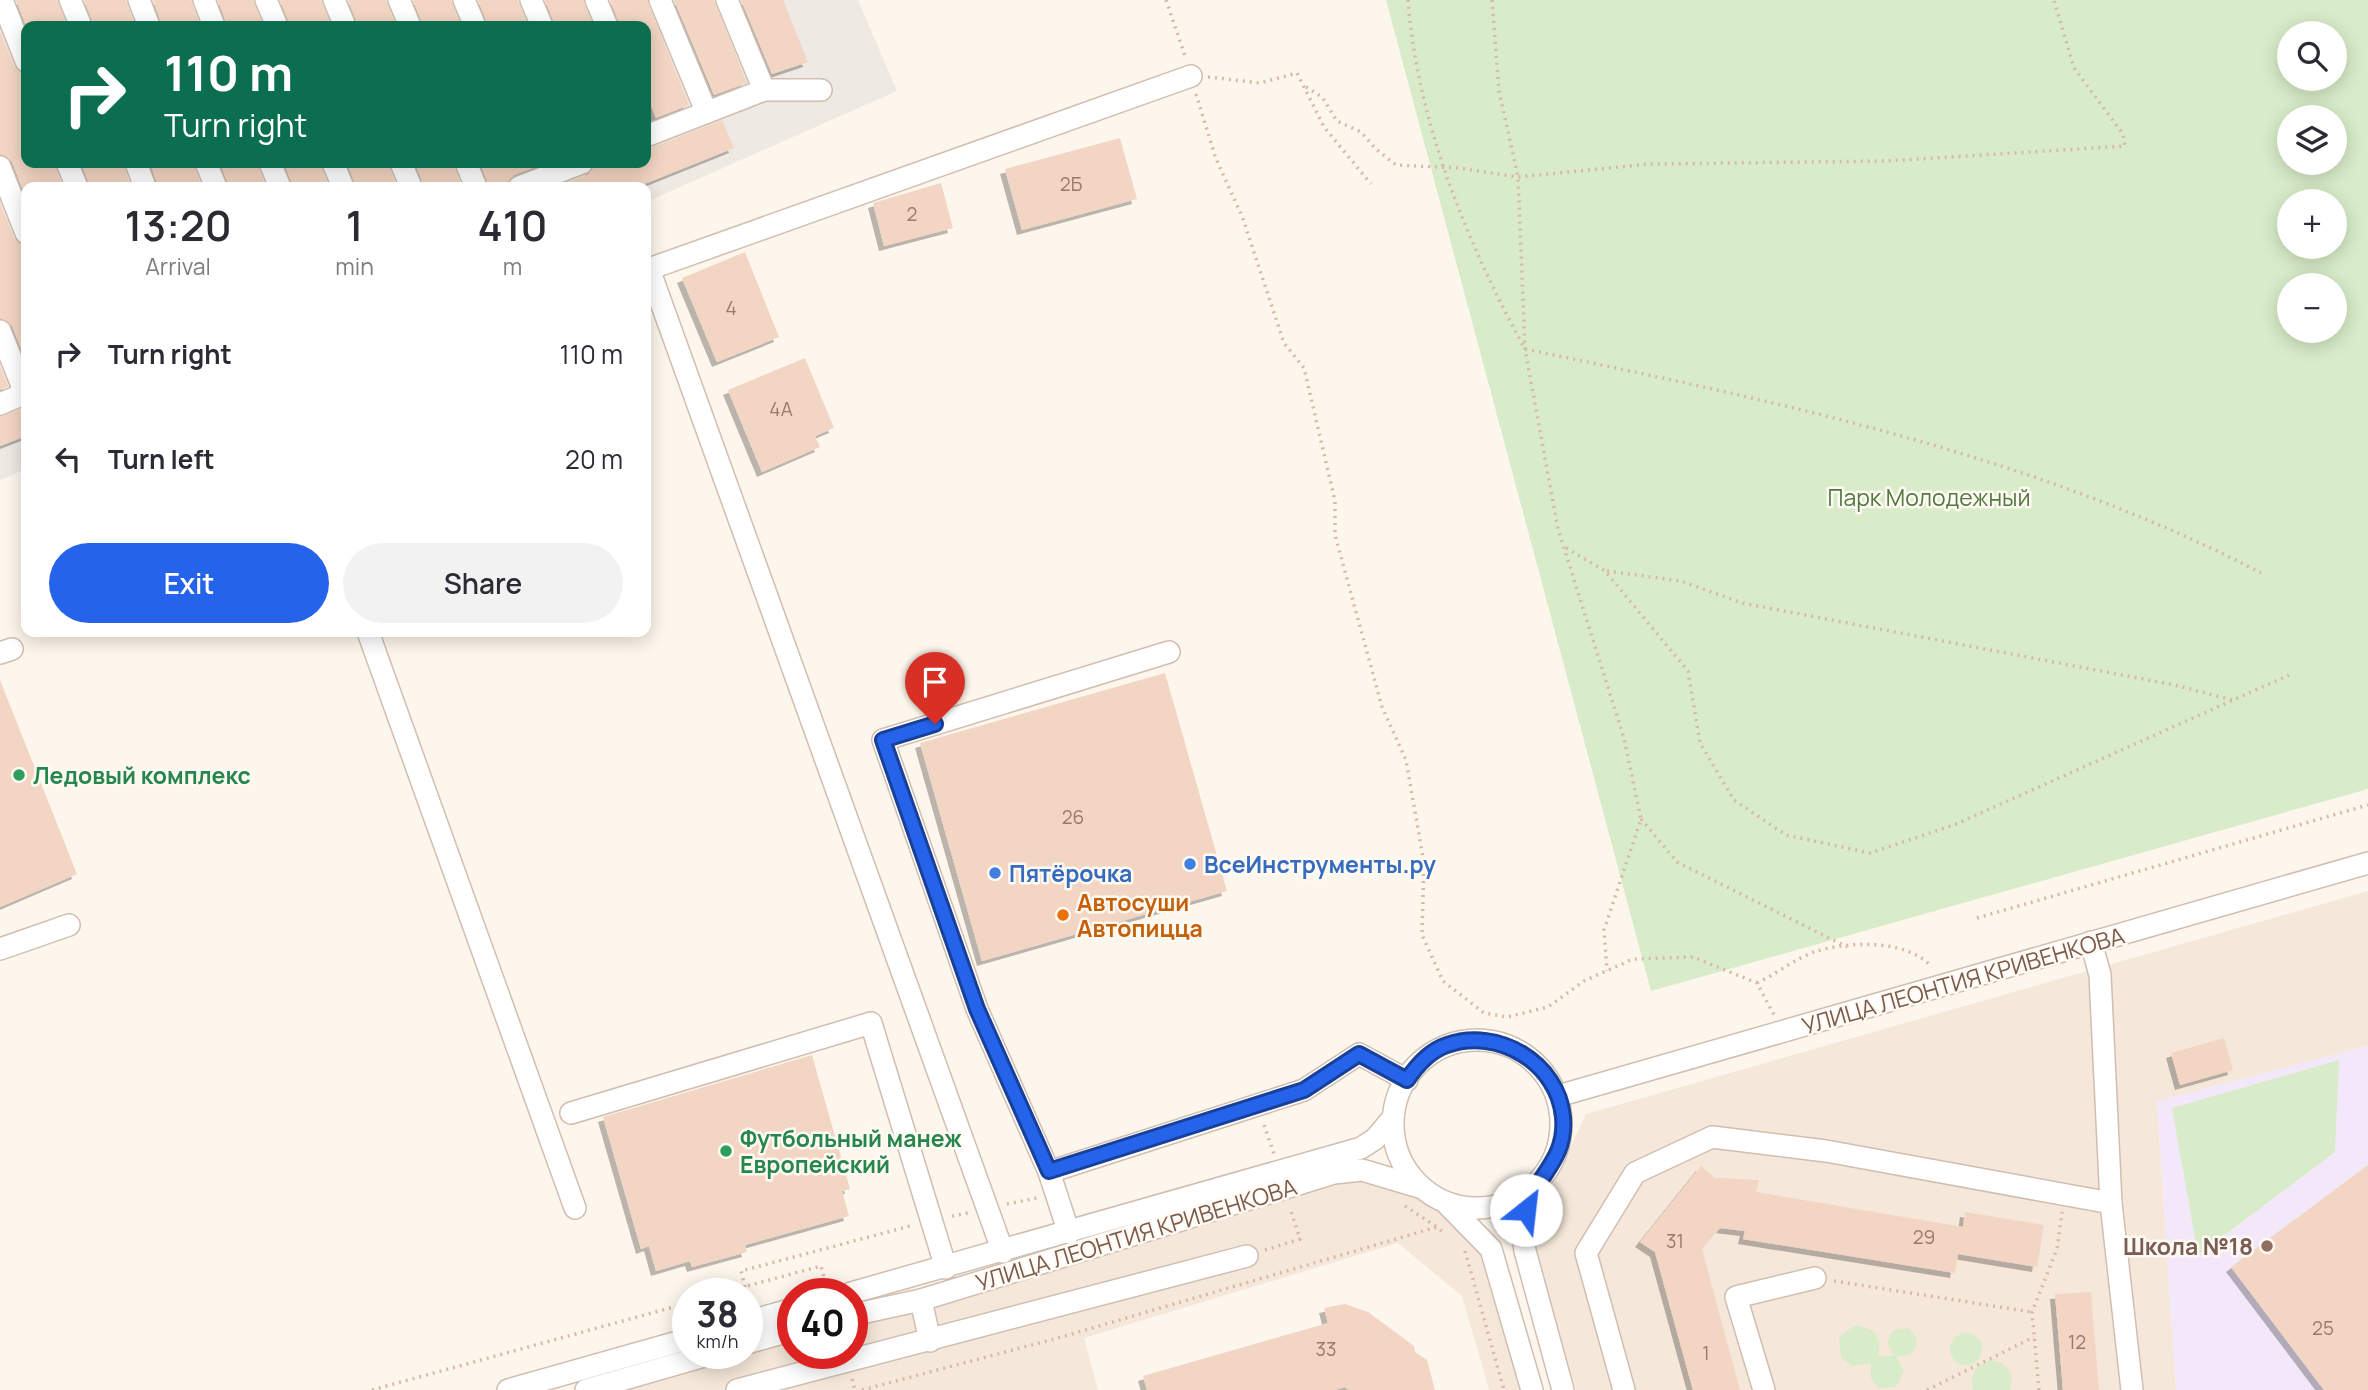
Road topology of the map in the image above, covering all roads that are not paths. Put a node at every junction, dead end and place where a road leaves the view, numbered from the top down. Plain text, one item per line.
1 (2, 0) edge
2 (70, 0) edge
3 (139, 0) edge
4 (204, 0) edge
5 (266, 0) edge
6 (334, 0) edge
7 (399, 0) edge
8 (464, 0) edge
9 (531, 0) edge
10 (596, 0) edge
11 (660, 0) edge
12 (727, 0) edge
13 (79, 21) edge
14 (147, 21) edge
15 (212, 21) edge
16 (275, 21) edge
17 (343, 21) edge
18 (408, 21) edge
19 (473, 21) edge
20 (540, 21) edge
21 (605, 21) edge
22 (21, 48) edge
23 (1191, 76) road end
24 (764, 90) junction
25 (821, 90) dead end
26 (706, 111) junction
27 (651, 130) edge
28 (0, 167) edge
29 (562, 168) edge
30 (529, 176) edge
31 (21, 220) edge
32 (651, 268) edge
33 (651, 277) edge
34 (0, 331) edge
35 (21, 381) edge
36 (21, 395) edge
37 (0, 404) edge
38 (370, 637) edge
39 (1169, 652) dead end
40 (2368, 863) edge
41 (69, 925) dead end
42 (2091, 942) junction
43 (0, 949) edge
44 (1407, 1080) junction
45 (1558, 1096) junction
46 (571, 1114) dead end
47 (1392, 1119) junction
48 (1049, 1171) junction
49 (1419, 1188) junction
50 (1530, 1194) junction
51 (2110, 1203) junction
52 (1447, 1204) junction
53 (575, 1208) dead end
54 (1069, 1233) junction
55 (1003, 1252) junction
56 (1247, 1256) road end
57 (946, 1268) junction
58 (1815, 1278) road end
59 (868, 1288) edge
60 (922, 1300) junction
61 (868, 1311) edge
62 (930, 1341) junction
63 (672, 1344) edge
64 (672, 1365) edge
65 (508, 1390) edge
66 (586, 1390) edge
67 (737, 1390) edge
68 (1532, 1390) edge
69 (1563, 1390) edge
70 (1623, 1390) edge
71 (1764, 1390) edge
72 (2132, 1390) edge

1 - 22 street
2 - 13 street
3 - 14 street
4 - 15 street
5 - 16 street
6 - 17 street
7 - 18 street
8 - 19 street
9 - 20 street
10 - 21 street
11 - 26 street
12 - 24 street
23 - 32 street
24 - 25 street
24 - 26 street
26 - 27 street
28 - 31 street
29 - 30 street
33 - 55 street
34 - 35 street
36 - 37 street
38 - 53 street
39 - 48 street
40 - 42 street, УЛИЦА ЛЕОНТИЯ КРИВЕНКОВА
41 - 43 street
42 - 45 street, УЛИЦА ЛЕОНТИЯ КРИВЕНКОВА
42 - 51 street
44 - 45 street
44 - 47 street
44 - 48 street
45 - 50 street
46 - 57 street
47 - 49 street
47 - 54 street, УЛИЦА ЛЕОНТИЯ КРИВЕНКОВА
48 - 54 street
49 - 52 street
49 - 60 street, УЛИЦА ЛЕОНТИЯ КРИВЕНКОВА
50 - 52 street
50 - 69 street
51 - 70 street
51 - 72 street
52 - 68 street
54 - 55 street, УЛИЦА ЛЕОНТИЯ КРИВЕНКОВА
55 - 57 street, УЛИЦА ЛЕОНТИЯ КРИВЕНКОВА
56 - 62 street
57 - 59 street, УЛИЦА ЛЕОНТИЯ КРИВЕНКОВА
58 - 71 street
60 - 61 street, УЛИЦА ЛЕОНТИЯ КРИВЕНКОВА
60 - 62 street
62 - 67 street
63 - 65 street
64 - 66 street

